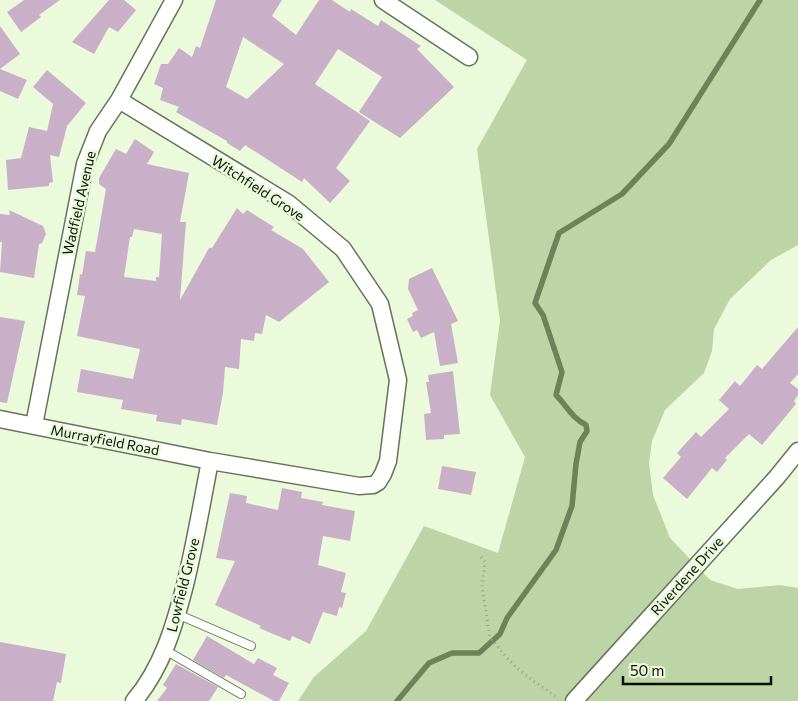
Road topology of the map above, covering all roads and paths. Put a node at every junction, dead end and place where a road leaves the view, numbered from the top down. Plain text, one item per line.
1 (174, 0) edge
2 (384, 0) edge
3 (469, 57) dead end
4 (119, 100) junction
5 (0, 419) edge
6 (34, 425) junction
7 (798, 451) edge
8 (210, 460) junction
9 (481, 557) dead end
10 (178, 614) junction
11 (251, 646) dead end
12 (165, 650) junction
13 (241, 694) dead end
14 (134, 701) edge
15 (562, 701) edge
16 (574, 701) edge

1 - 4 street, Wadfield Avenue
2 - 3 street
4 - 6 street, Wadfield Avenue
4 - 8 street, Witchfield Grove
5 - 6 street, Murrayfield Road
6 - 8 street, Murrayfield Road
7 - 16 street, Riverdene Drive
8 - 10 street, Lowfield Grove
9 - 15 path
10 - 11 lane
10 - 12 street, Lowfield Grove
12 - 13 lane
12 - 14 street, Lowfield Grove

